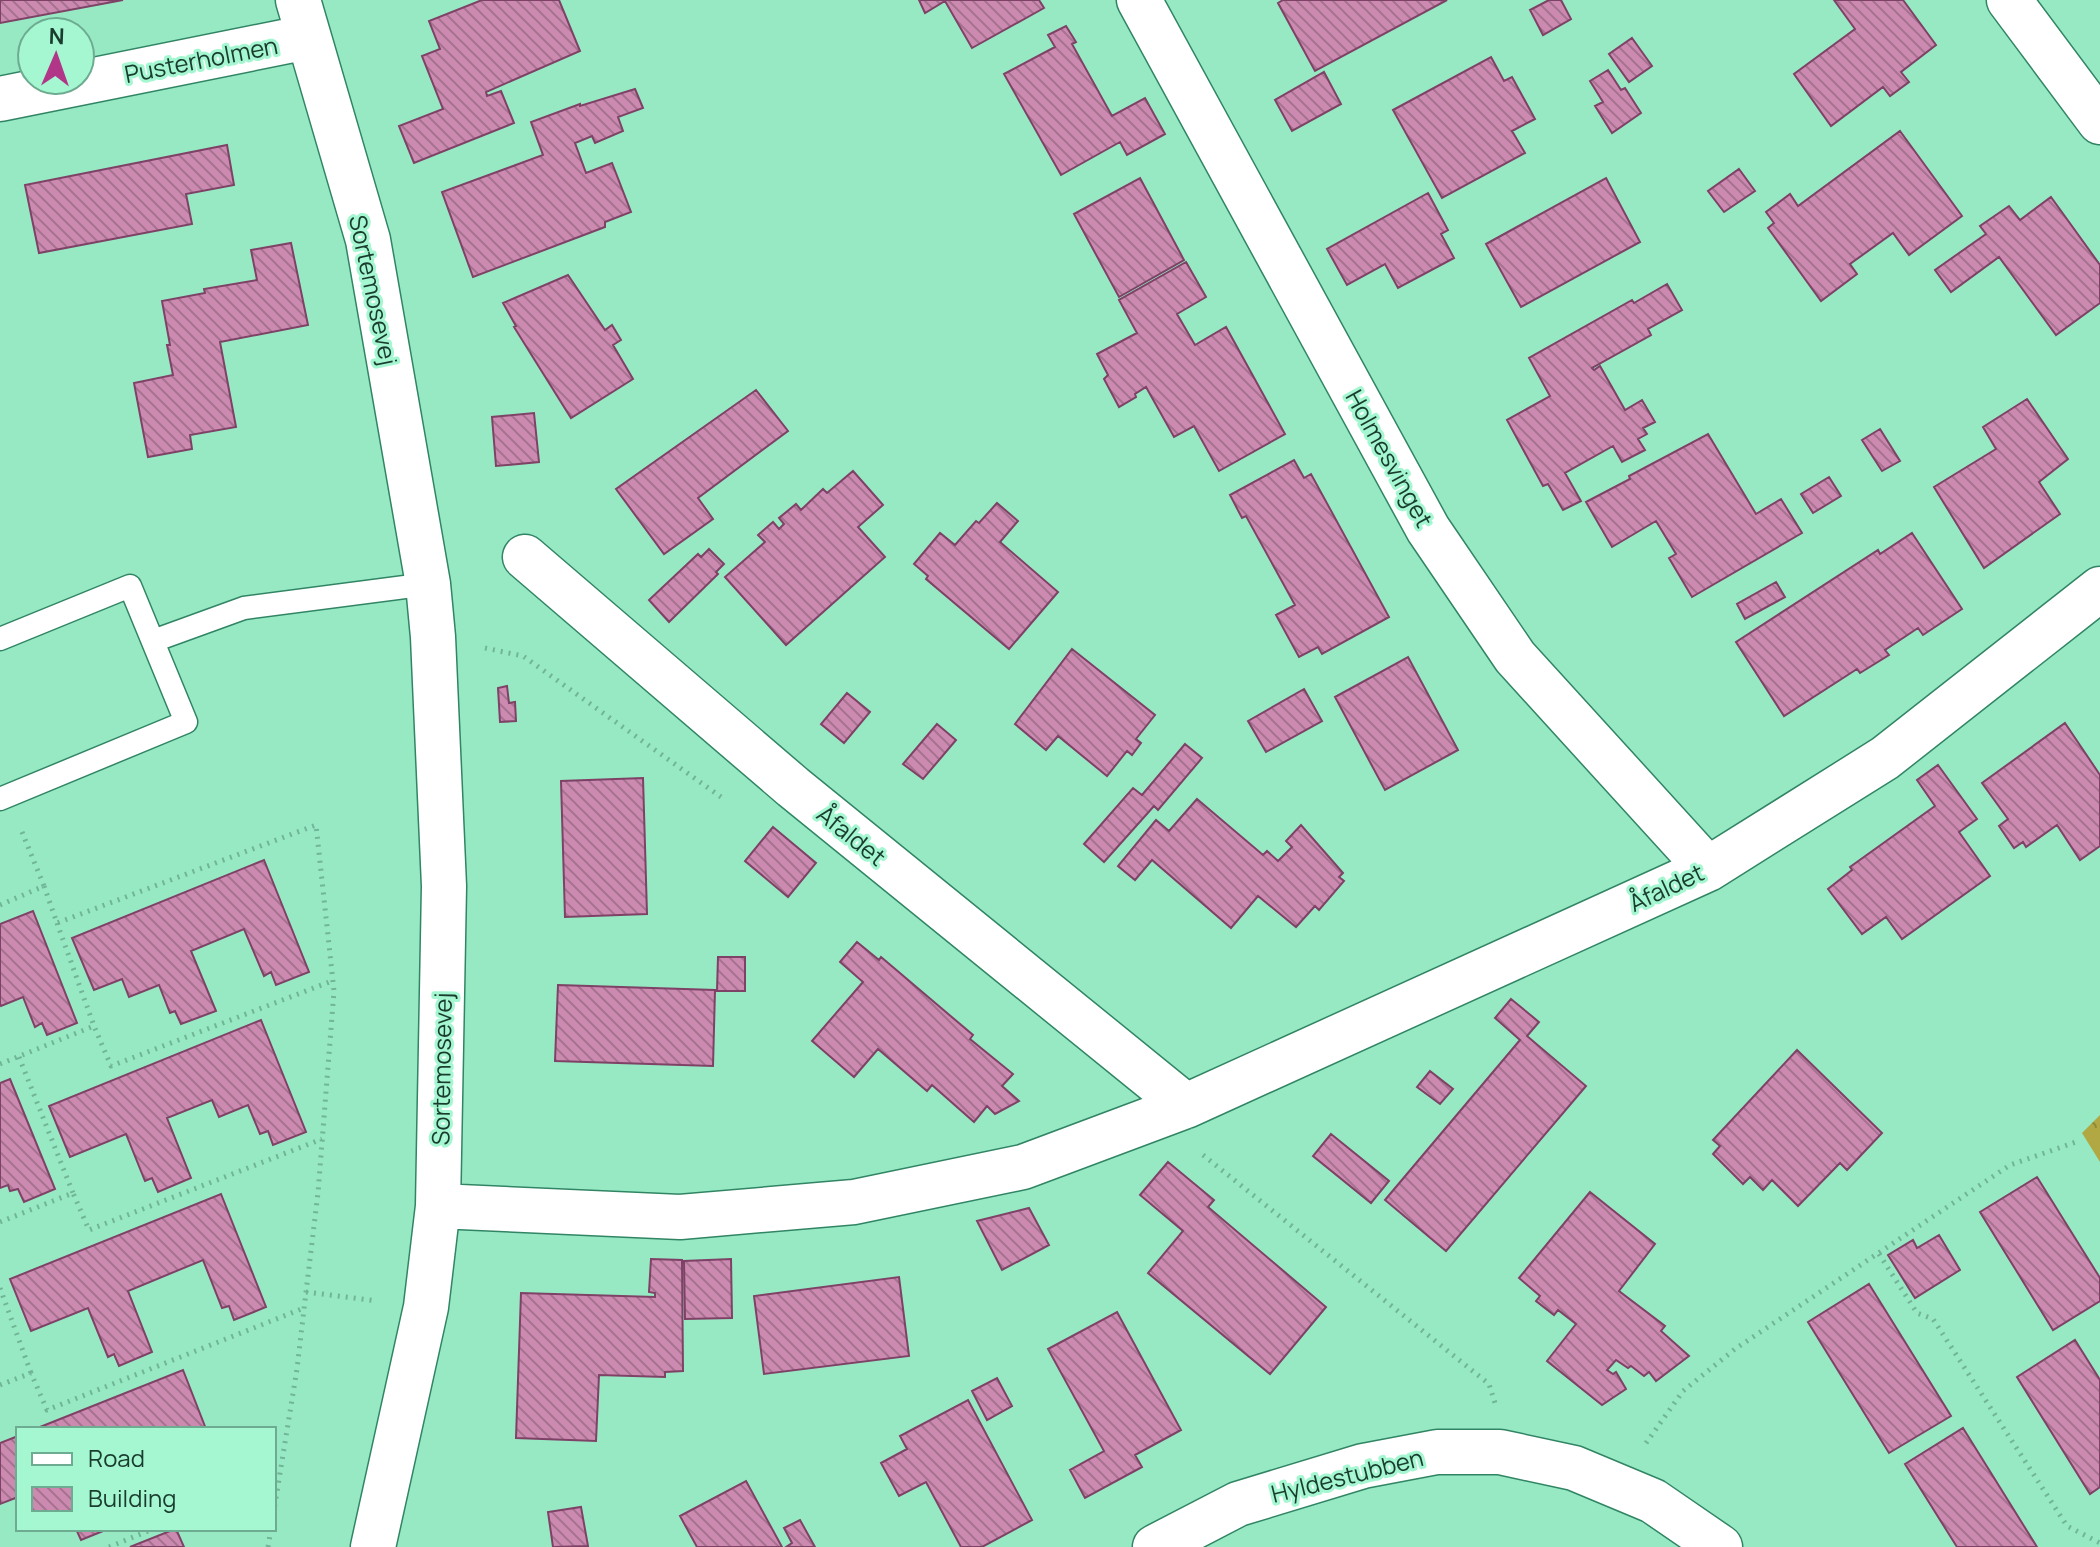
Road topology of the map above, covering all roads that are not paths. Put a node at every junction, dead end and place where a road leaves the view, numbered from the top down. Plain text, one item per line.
1 (1139, 0) edge
2 (2009, 0) edge
3 (303, 19) edge
4 (0, 99) edge
5 (2100, 122) edge
6 (525, 557) dead end
7 (428, 584) junction
8 (2100, 589) edge
9 (0, 639) edge
10 (153, 641) junction
11 (4, 797) edge
12 (1708, 869) junction
13 (1171, 1111) junction
14 (438, 1206) junction
15 (373, 1547) edge
16 (1155, 1547) edge
17 (1720, 1547) edge

1 - 12 street, Holmesvinget
2 - 5 street
3 - 4 street, Pusterholmen
3 - 7 street, Sortemosevej
6 - 13 street, Åfaldet
7 - 10 lane
7 - 14 street, Sortemosevej
8 - 12 street, Åfaldet
9 - 10 lane
10 - 11 lane
12 - 13 street, Åfaldet
13 - 14 street, Åfaldet
14 - 15 street, Sortemosevej
16 - 17 street, Hyldestubben

